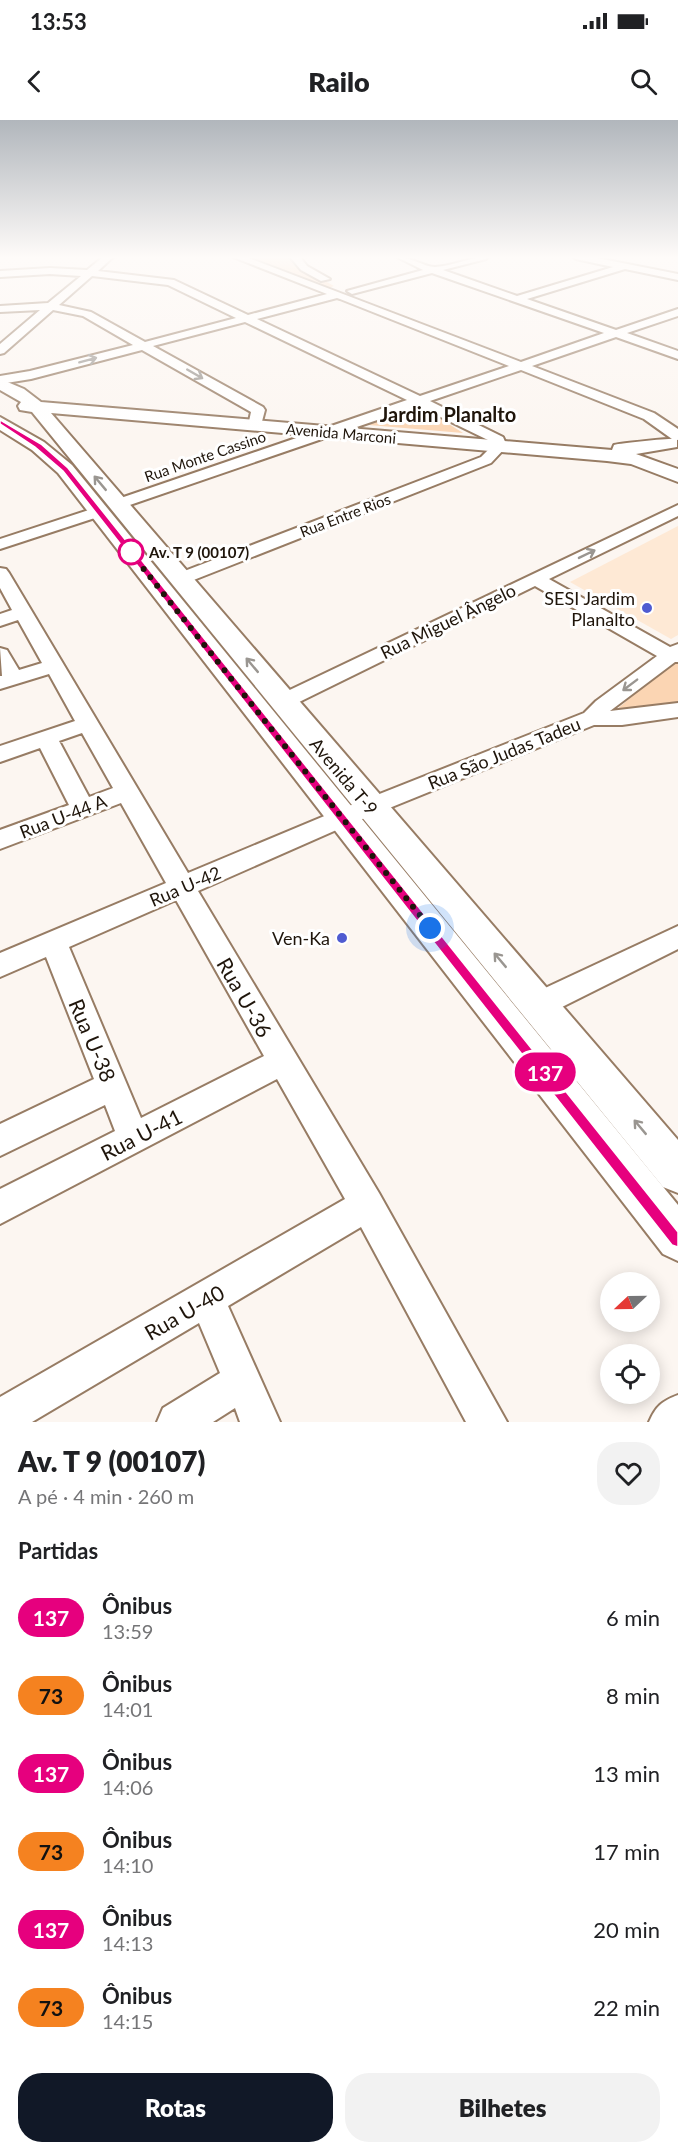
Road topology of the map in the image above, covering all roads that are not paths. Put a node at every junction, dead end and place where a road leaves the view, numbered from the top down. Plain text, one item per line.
1 (37, 318) edge
2 (94, 318) edge
3 (246, 318) joint
4 (408, 318) edge
5 (573, 318) edge
6 (661, 318) edge
7 (617, 333) junction
8 (144, 345) junction
9 (0, 350) edge
10 (678, 355) edge
11 (527, 364) junction
12 (11, 392) edge
13 (419, 400) junction
14 (0, 422) edge
15 (256, 423) junction
16 (335, 429) junction
17 (675, 438) edge
18 (499, 443) junction
19 (606, 452) junction
20 (678, 467) edge
21 (678, 476) edge
22 (108, 508) junction
23 (678, 510) edge
24 (0, 544) edge
25 (0, 573) edge
26 (180, 579) junction
27 (535, 579) junction
28 (12, 617) edge
29 (675, 653) edge
30 (0, 654) edge
31 (54, 666) junction
32 (7, 681) edge
33 (282, 702) junction
34 (678, 710) edge
35 (591, 718) junction
36 (87, 724) junction
37 (46, 738) junction
38 (0, 754) edge
39 (127, 792) junction
40 (83, 809) junction
41 (356, 813) junction
42 (0, 840) edge
43 (182, 888) junction
44 (678, 937) edge
45 (53, 942) junction
46 (0, 965) edge
47 (538, 1005) junction
48 (283, 1061) junction
49 (112, 1086) junction
50 (134, 1137) junction
51 (0, 1140) edge
52 (678, 1172) edge
53 (367, 1205) junction
54 (0, 1207) edge
55 (678, 1239) edge
56 (207, 1299) junction
57 (243, 1381) junction
58 (678, 1414) edge
59 (0, 1419) edge
60 (177, 1422) edge
61 (260, 1422) edge
62 (487, 1422) edge
63 (669, 1422) edge

1 - 9 street
2 - 8 street
3 - 8 street
3 - 13 street
4 - 11 street
5 - 7 street
6 - 7 street, Rua Monte Cassino
7 - 10 street
7 - 11 street, Rua Monte Cassino
12 -> 8 street
8 -> 15 street
11 - 13 street, Rua Monte Cassino
11 - 17 street
12 - 15 main road, Avenida Marconi
22 -> 12 main road, Avenida T-9
13 - 16 street, Rua Monte Cassino
13 - 18 street
14 - 22 main road, Avenida T-9
15 - 16 main road, Avenida Marconi
16 - 18 main road, Avenida Marconi
16 - 22 street, Rua Monte Cassino
17 - 19 main road, Avenida Marconi
17 - 20 main road
18 - 19 main road, Avenida Marconi
18 - 26 street, Rua Entre Rios
19 - 21 main road, Avenida Marconi
22 - 24 street, Rua Monte Cassino
22 - 26 main road, Avenida T-9
22 - 41 main road, Avenida T-9
27 -> 23 street, Rua Miguel Ângelo
25 - 28 street, Rua U-36
33 -> 26 main road, Avenida T-9
27 - 29 street
27 - 33 street, Rua Miguel Ângelo
28 - 31 street, Rua U-36
29 -> 35 street
30 - 32 street
31 - 32 street
31 - 36 street, Rua U-36
33 - 41 main road, Avenida T-9
34 - 35 street, Rua São Judas Tadeu
35 - 41 street, Rua São Judas Tadeu
36 - 37 street
36 - 39 street, Rua U-36
37 - 38 street
37 - 40 street
39 - 40 street, Rua U-44 A
39 - 43 street, Rua U-36
40 - 42 street, Rua U-44 A
41 - 43 street, Rua U-42
47 -> 41 main road, Avenida T-9
41 - 55 main road, Avenida T-9
43 - 45 street, Rua U-42
43 - 48 street, Rua U-36
44 - 47 street
45 - 46 street, Rua U-42
45 - 49 street, Rua U-38
52 -> 47 main road, Avenida T-9
48 - 50 street, Rua U-41
48 - 53 street, Rua U-36
49 - 50 street, Rua U-38
49 - 51 street
50 - 54 street, Rua U-41
53 - 56 street, Rua U-40
53 - 62 street, Rua U-36
56 - 57 street
56 - 59 street, Rua U-40
57 - 60 street
57 - 61 street
58 - 63 street

